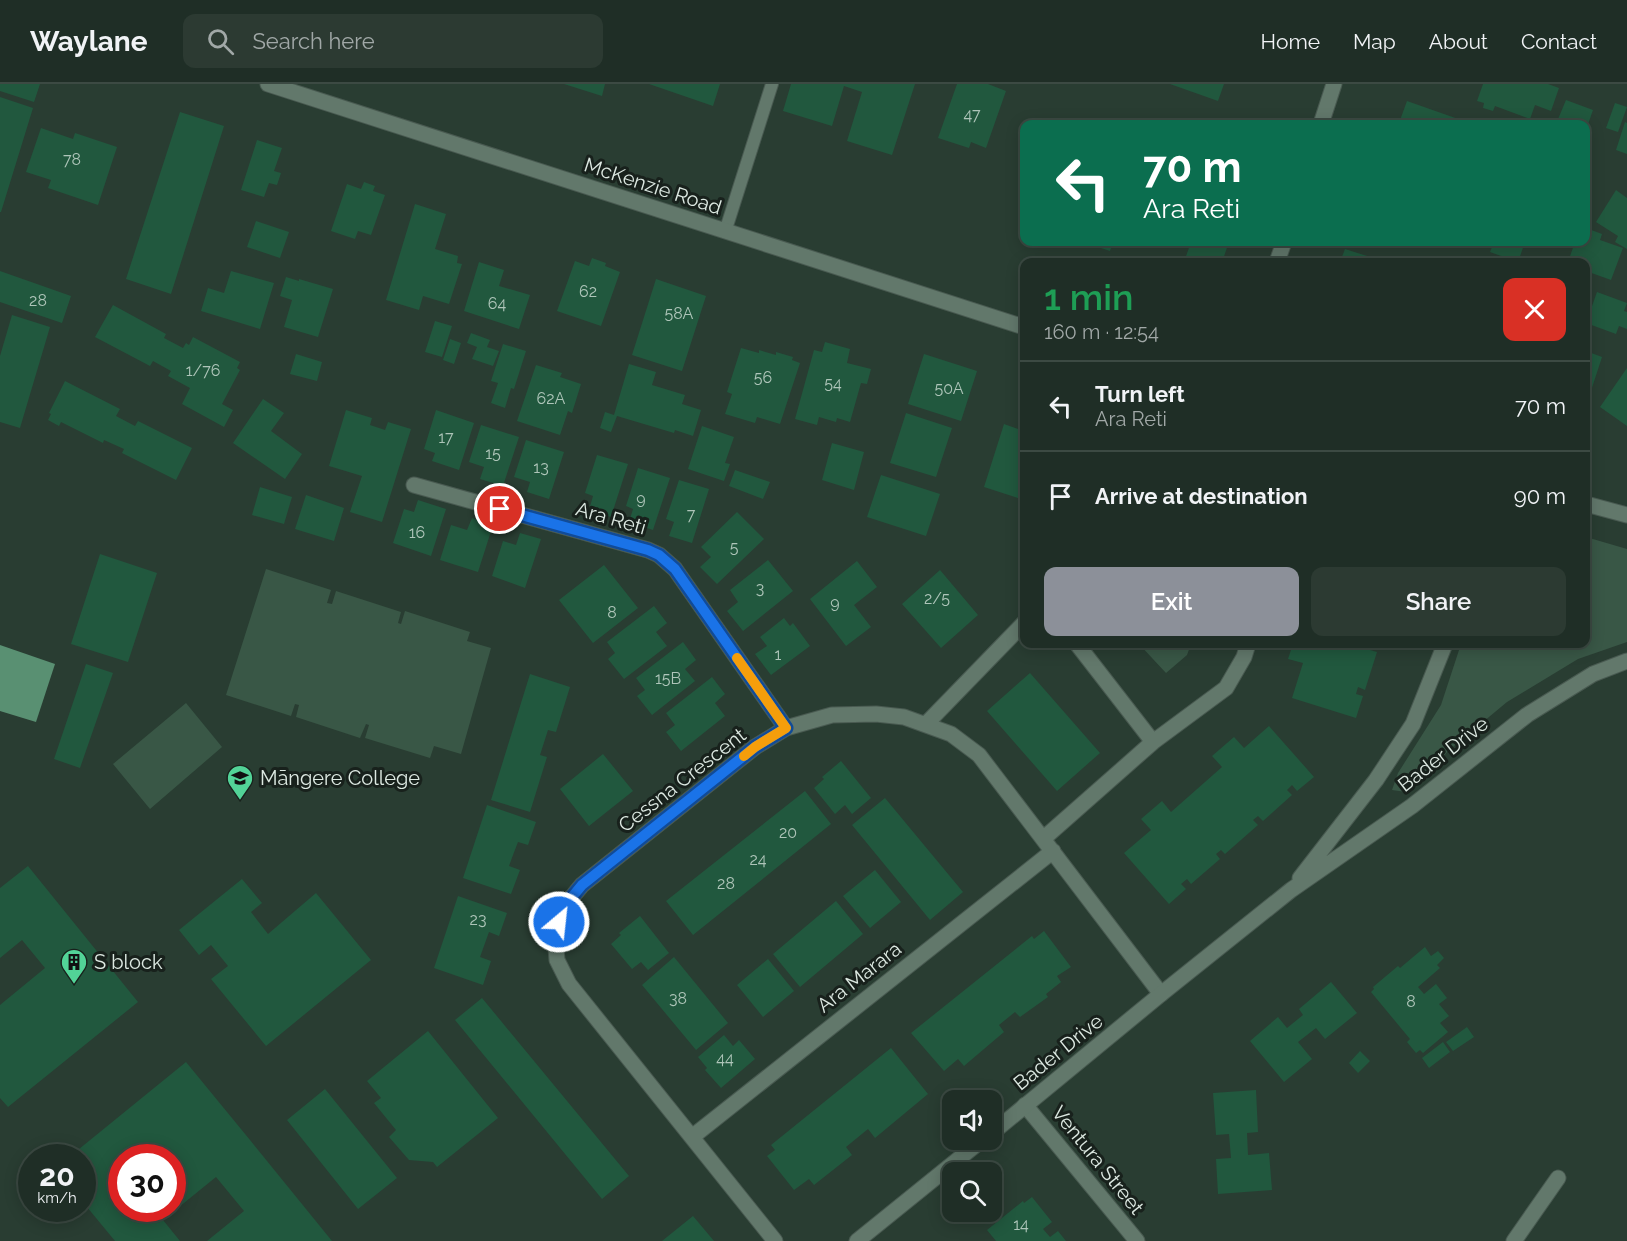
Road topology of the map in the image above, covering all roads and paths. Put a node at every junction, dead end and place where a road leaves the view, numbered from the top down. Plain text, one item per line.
1 (268, 84) edge
2 (772, 84) edge
3 (1334, 84) edge
4 (294, 88) edge
5 (1322, 120) edge
6 (725, 232) junction
7 (1020, 326) edge
8 (414, 485) dead end
9 (1590, 505) edge
10 (1627, 515) edge
11 (1020, 627) edge
12 (1080, 648) edge
13 (1247, 648) edge
14 (1443, 648) edge
15 (1627, 661) edge
16 (926, 724) junction
17 (786, 728) junction
18 (1153, 742) junction
19 (1048, 845) junction
20 (1291, 890) junction
21 (1161, 994) junction
22 (1026, 1105) junction
23 (1002, 1125) edge
24 (692, 1137) junction
25 (970, 1150) edge
26 (1558, 1178) dead end
27 (775, 1241) edge
28 (857, 1241) edge
29 (1137, 1241) edge
30 (1514, 1241) edge

1 - 4 street, McKenzie Road
2 - 6 lane
3 - 5 street
4 - 6 street, McKenzie Road
6 - 7 street, McKenzie Road
8 - 17 street, Ara Reti
9 - 10 street
11 - 16 street
12 - 18 street
13 - 18 street, Ara Marara
14 - 20 street, Bader Drive
15 - 20 street, Bader Drive
16 - 17 street, Cessna Crescent
16 - 19 street, Cessna Crescent
17 - 24 street, Cessna Crescent
18 - 19 street, Ara Marara
19 - 21 street, Cessna Crescent
19 - 24 street, Ara Marara
20 - 21 street, Bader Drive
21 - 22 street, Bader Drive
22 - 23 street, Bader Drive
22 - 29 street, Ventura Street
24 - 27 street, Cessna Crescent
25 - 28 street
26 - 30 street

